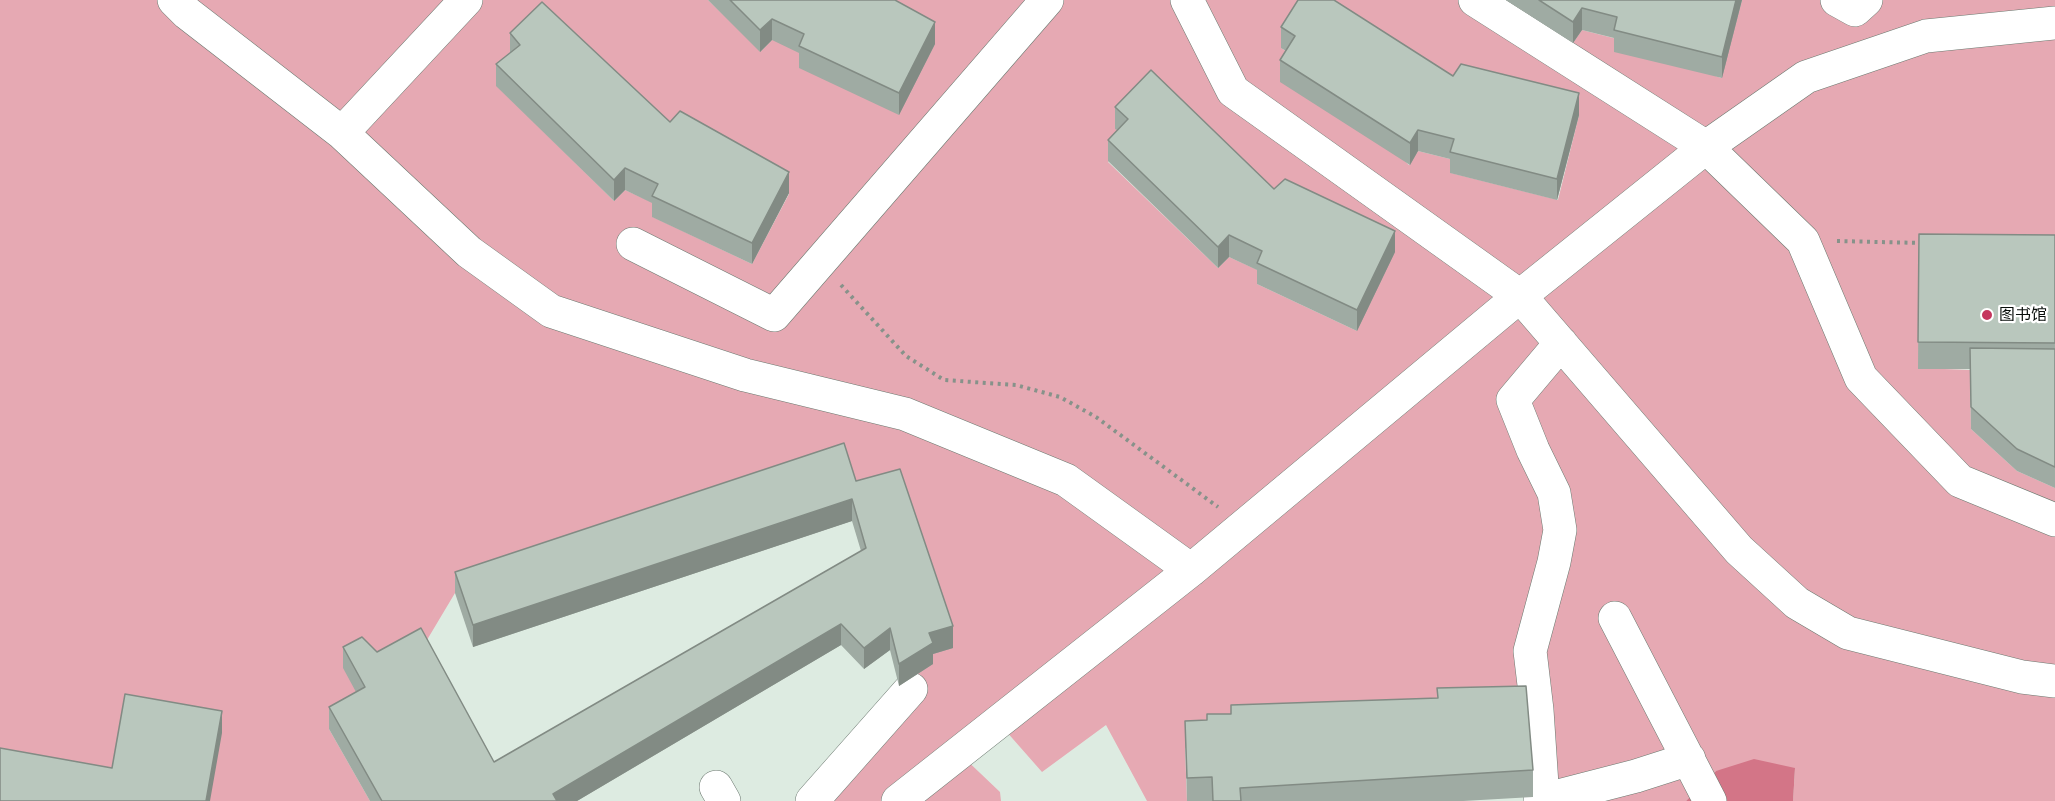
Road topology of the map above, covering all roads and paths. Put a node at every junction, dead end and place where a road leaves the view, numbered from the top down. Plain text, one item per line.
1 (174, 0) edge
2 (466, 0) edge
3 (1047, 0) edge
4 (1187, 0) edge
5 (1475, 0) edge
6 (1837, 0) edge
7 (1866, 0) edge
8 (2055, 23) edge
9 (342, 133) junction
10 (1706, 147) junction
11 (1803, 241) junction
12 (1923, 243) edge
13 (633, 244) dead end
14 (820, 263) junction
15 (1521, 296) junction
16 (1561, 343) junction
17 (2055, 520) edge
18 (1243, 526) junction
19 (1191, 570) junction
20 (1615, 618) dead end
21 (2055, 681) edge
22 (911, 689) dead end
23 (1689, 759) junction
24 (1541, 800) edge
25 (812, 801) edge
26 (898, 801) edge
27 (1710, 801) edge

1 - 9 street
2 - 9 street
3 - 14 street
4 - 15 street
5 - 10 street
6 - 7 street
8 - 10 street
9 - 19 street
10 - 11 street
10 - 15 street
11 - 12 path
11 - 17 street
13 - 14 street
14 - 18 path
15 - 16 street
15 - 18 street
16 - 21 street
16 - 24 street
18 - 19 street
19 - 26 street
20 - 23 street
22 - 25 street
23 - 24 street
23 - 27 street

